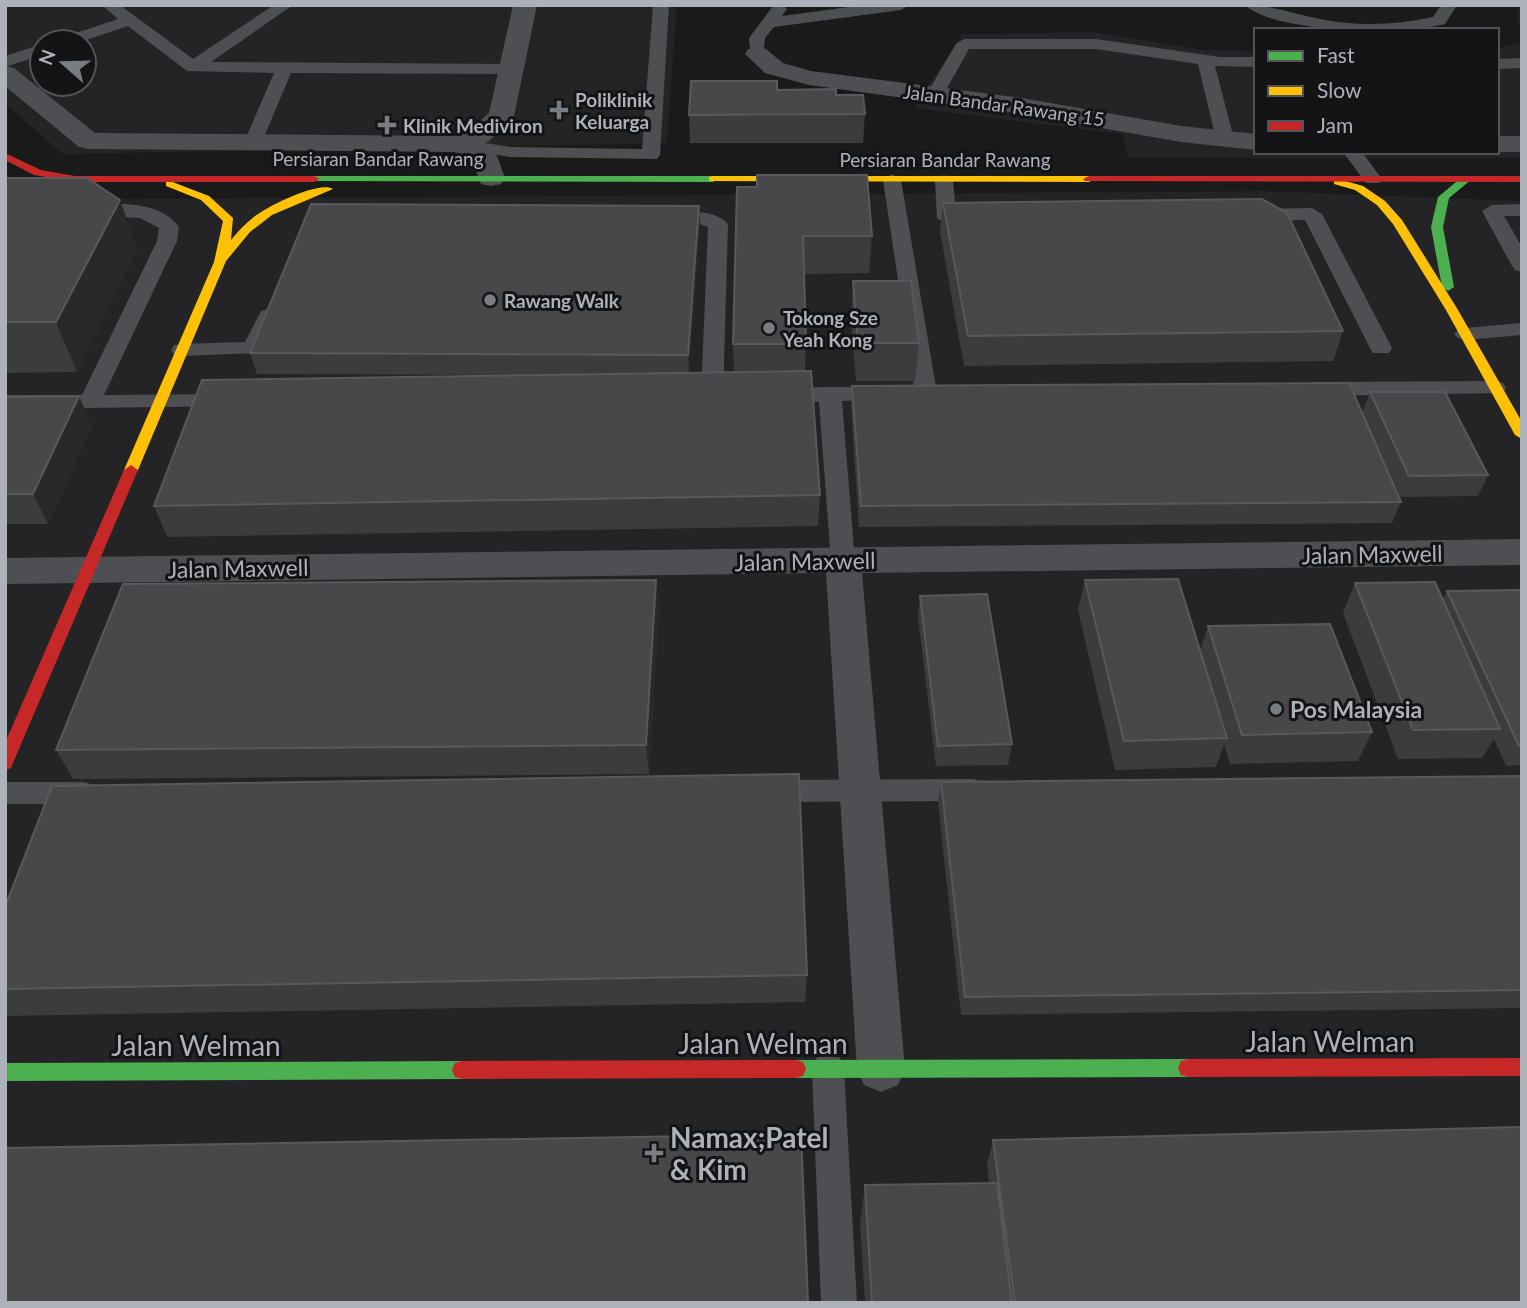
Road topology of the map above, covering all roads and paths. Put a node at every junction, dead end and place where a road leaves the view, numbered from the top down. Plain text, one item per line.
1 (110, 5) edge
2 (285, 5) edge
3 (525, 5) edge
4 (661, 5) edge
5 (782, 5) edge
6 (901, 5) edge
7 (1253, 5) edge
8 (1449, 5) edge
9 (130, 20) junction
10 (768, 23) junction
11 (1344, 28) edge
12 (1386, 28) edge
13 (98, 31) edge
14 (757, 54) joint
15 (28, 55) edge
16 (1205, 60) junction
17 (5, 62) edge
18 (1254, 62) edge
19 (1509, 63) edge
20 (192, 67) junction
21 (285, 67) junction
22 (512, 69) junction
23 (5, 73) edge
24 (1522, 82) edge
25 (935, 94) junction
26 (1225, 139) junction
27 (253, 142) junction
28 (1254, 142) edge
29 (461, 144) junction
30 (1499, 144) edge
31 (1522, 144) edge
32 (1354, 154) edge
33 (5, 156) edge
34 (491, 178) junction
35 (365, 179) junction
36 (1373, 179) junction
37 (1466, 179) junction
38 (1522, 179) edge
39 (158, 180) junction
40 (892, 180) junction
41 (1333, 180) junction
42 (944, 181) junction
43 (68, 210) edge
44 (1522, 210) edge
45 (1231, 215) edge
46 (988, 217) edge
47 (646, 218) edge
48 (220, 262) junction
49 (1522, 266) edge
50 (277, 295) edge
51 (1452, 310) junction
52 (1522, 329) edge
53 (1465, 334) junction
54 (1381, 348) dead end
55 (182, 350) junction
56 (1495, 387) junction
57 (1301, 390) edge
58 (926, 393) junction
59 (954, 393) edge
60 (830, 394) junction
61 (684, 396) edge
62 (712, 396) junction
63 (257, 400) edge
64 (161, 401) junction
65 (5, 402) edge
66 (89, 402) junction
67 (1522, 435) edge
68 (1522, 552) edge
69 (843, 561) junction
70 (88, 570) junction
71 (5, 571) edge
72 (5, 763) edge
73 (860, 790) junction
74 (998, 790) edge
75 (736, 791) edge
76 (5, 793) edge
77 (116, 793) edge
78 (1522, 1067) edge
79 (828, 1069) junction
80 (881, 1069) junction
81 (5, 1072) edge
82 (839, 1303) edge

1 - 9 lane
2 - 20 lane
3 - 22 street
4 - 29 lane
5 - 10 lane
6 - 10 lane
7 - 11 lane
8 - 12 lane
9 - 13 lane
9 - 20 lane
10 - 14 lane
14 - 25 street, Jalan Bandar Rawang 15
15 - 17 lane
16 - 18 lane
16 - 25 lane
16 - 26 lane
19 - 24 lane
20 - 21 lane
21 - 22 lane
21 - 27 lane
22 - 29 street
23 - 27 street
25 - 26 street, Jalan Bandar Rawang 15
26 - 28 street, Jalan Bandar Rawang 15
27 - 29 street
29 - 34 street
30 - 31 street
32 - 36 lane
33 - 39 street, Persiaran Bandar Rawang
34 - 35 street, Persiaran Bandar Rawang
34 - 40 street, Persiaran Bandar Rawang
35 - 39 street, Persiaran Bandar Rawang
35 - 48 street
36 - 37 street, Persiaran Bandar Rawang
36 - 41 street, Persiaran Bandar Rawang
37 - 38 street, Persiaran Bandar Rawang
37 - 51 street
39 - 48 street
40 - 42 street, Persiaran Bandar Rawang
40 - 58 lane
41 - 42 street, Persiaran Bandar Rawang
41 - 51 street
42 - 46 lane
43 - 66 lane
44 - 49 lane
45 - 54 lane
47 - 62 lane
48 - 55 street
50 - 55 lane
51 - 53 street
52 - 53 lane
53 - 56 street
55 - 64 street
56 - 57 lane
56 - 67 street
58 - 59 lane
58 - 60 lane
60 - 62 lane
60 - 69 lane
61 - 62 lane
63 - 64 lane
64 - 66 lane
64 - 70 street
65 - 66 lane
68 - 69 street, Jalan Maxwell
69 - 70 street, Jalan Maxwell
69 - 73 street
70 - 71 street, Jalan Maxwell
70 - 72 street
73 - 74 lane
73 - 75 lane
73 - 80 street
76 - 77 lane
78 - 80 street, Jalan Welman
79 - 80 street, Jalan Welman
79 - 81 street, Jalan Welman
79 - 82 lane

